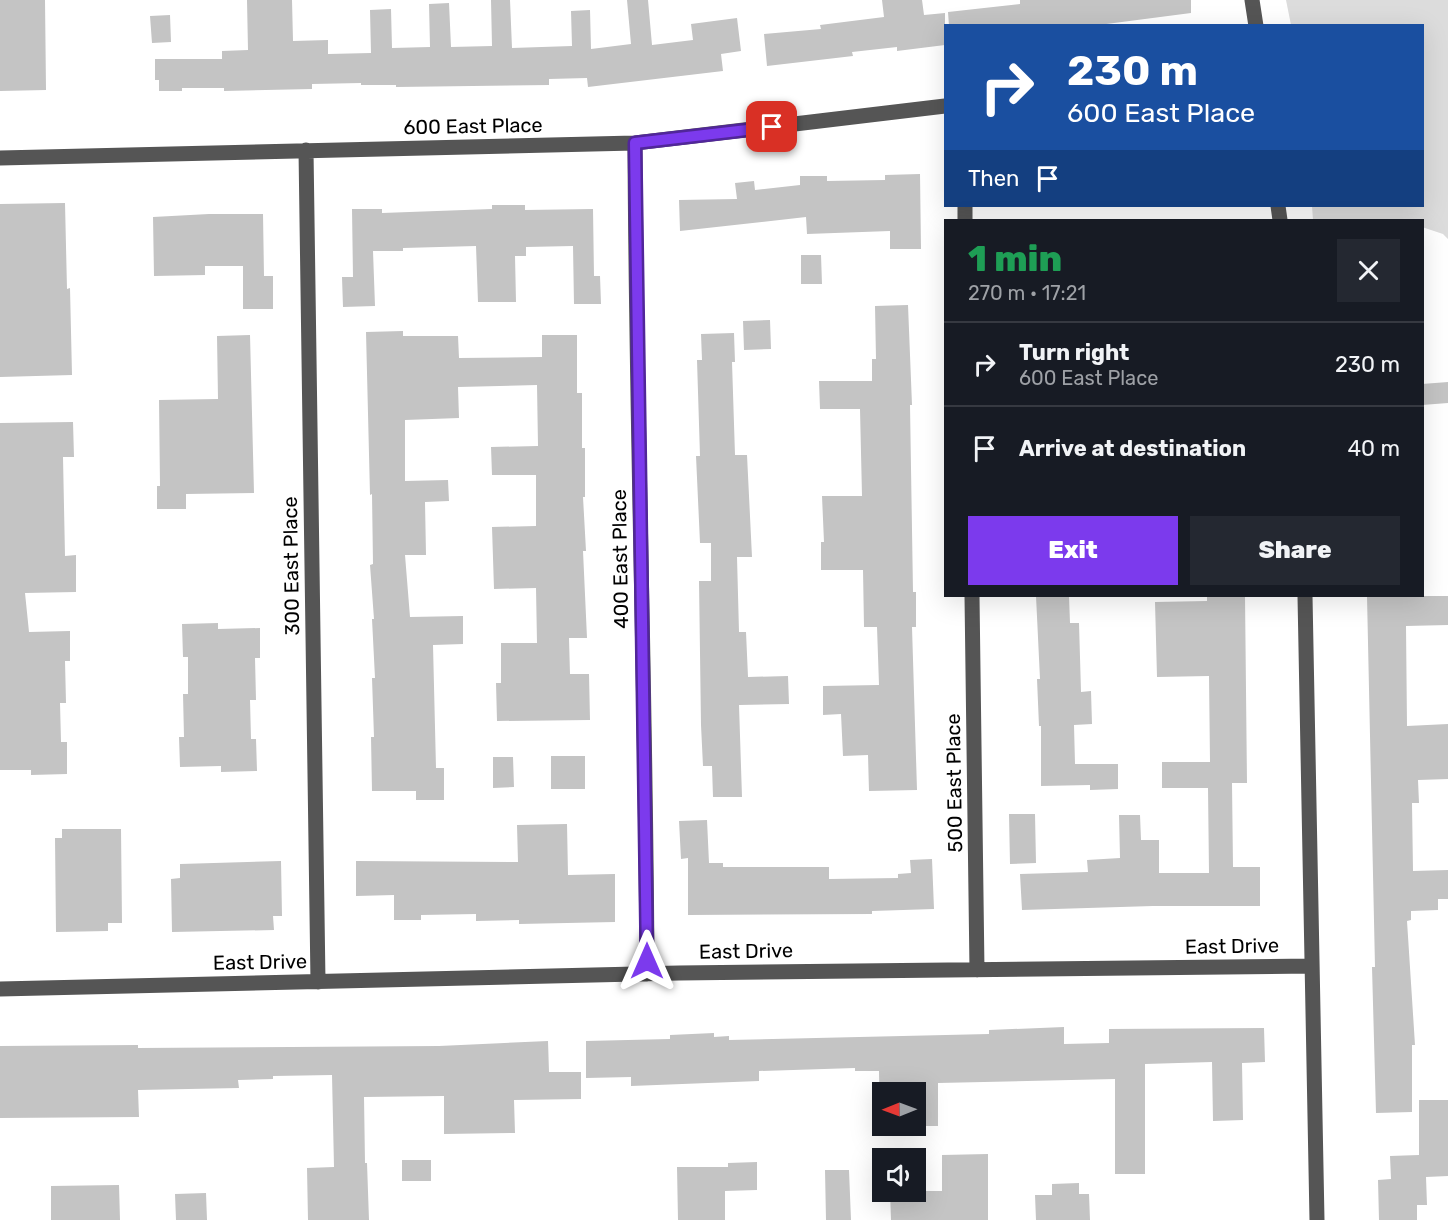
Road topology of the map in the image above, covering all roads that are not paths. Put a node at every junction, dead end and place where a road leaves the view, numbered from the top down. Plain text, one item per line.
1 (1252, 0) edge
2 (1256, 24) edge
3 (944, 106) edge
4 (635, 143) junction
5 (306, 150) junction
6 (0, 158) edge
7 (972, 597) edge
8 (1305, 597) edge
9 (1312, 966) junction
10 (977, 970) junction
11 (647, 974) junction
12 (318, 982) junction
13 (0, 989) edge
14 (1317, 1220) edge

1 - 2 street
3 - 4 street, 600 East Place
4 - 5 street, 600 East Place
4 - 11 street, 400 East Place
5 - 6 street, 600 East Place
5 - 12 street, 300 East Place
7 - 10 street, 500 East Place
8 - 9 street
9 - 10 street, East Drive
9 - 14 street
10 - 11 street, East Drive
11 - 12 street, East Drive
12 - 13 street, East Drive

